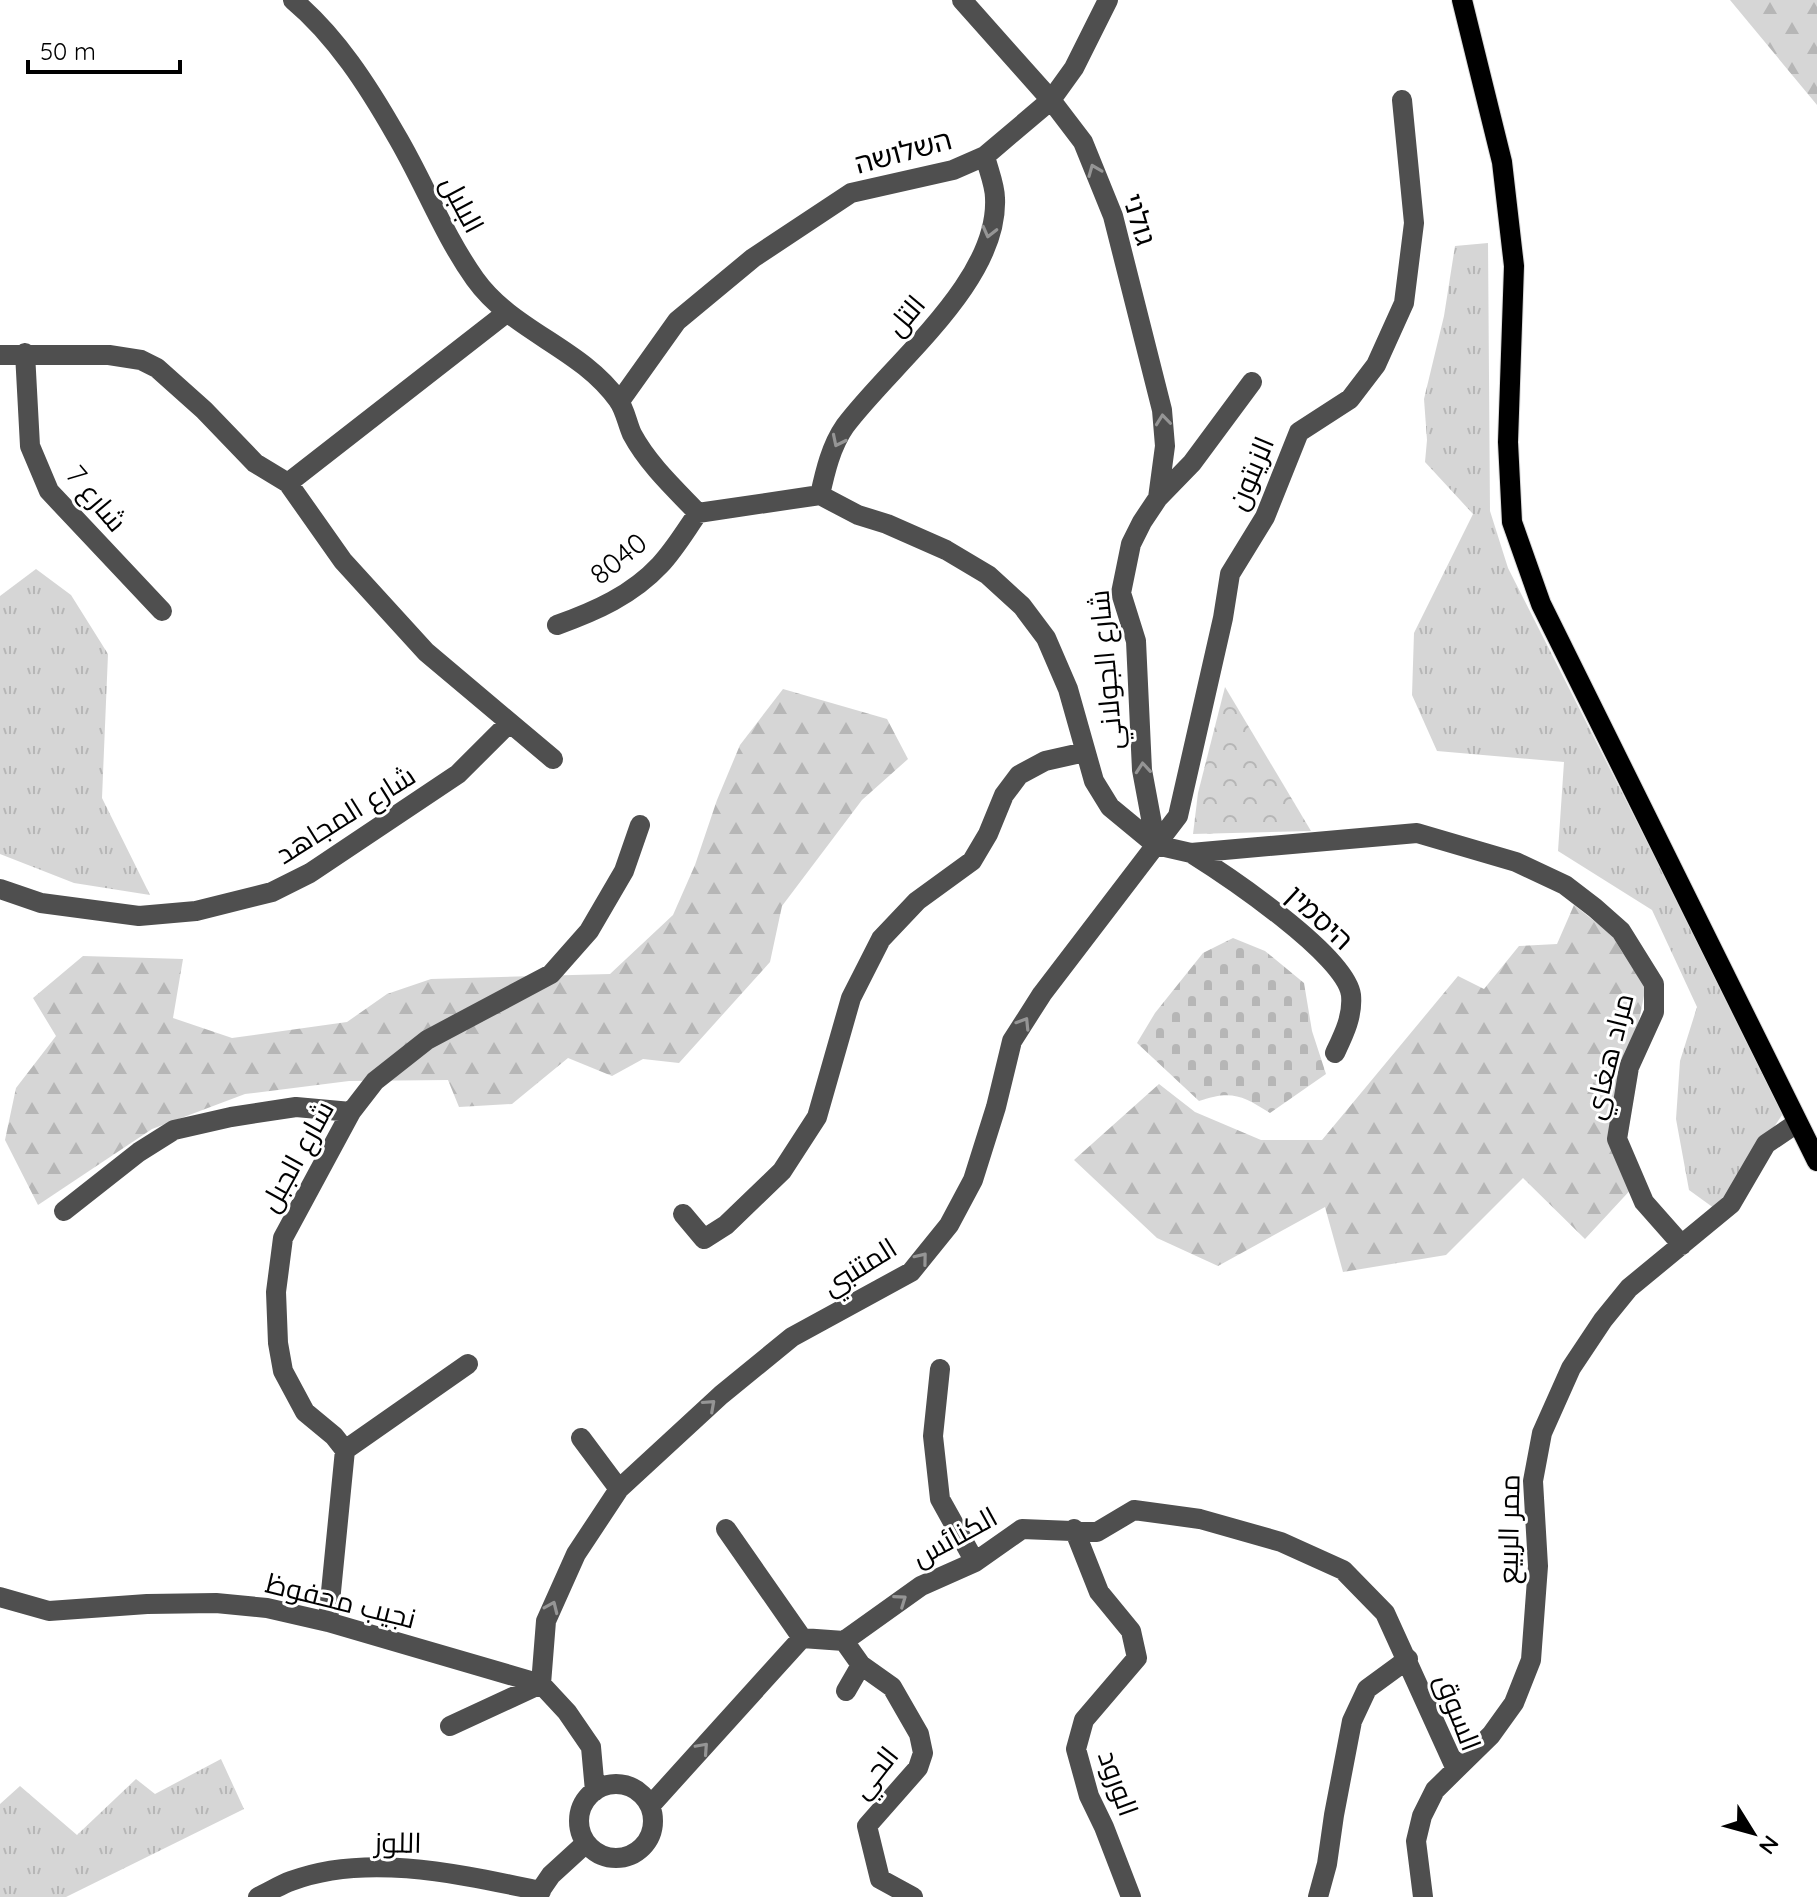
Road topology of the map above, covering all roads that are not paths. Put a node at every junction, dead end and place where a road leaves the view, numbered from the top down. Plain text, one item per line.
1 (293, 0) edge
2 (962, 0) edge
3 (1108, 0) edge
4 (1462, 0) edge
5 (1051, 100) junction
6 (1402, 100) dead end
7 (985, 156) junction
8 (505, 314) junction
9 (25, 353) junction
10 (0, 355) edge
11 (1252, 382) dead end
12 (620, 401) junction
13 (288, 483) junction
14 (820, 495) junction
15 (1158, 498) junction
16 (698, 513) junction
17 (162, 611) dead end
18 (557, 625) dead end
19 (509, 723) junction
20 (1085, 752) junction
21 (553, 759) dead end
22 (640, 825) dead end
23 (1156, 845) junction
24 (1191, 853) junction
25 (0, 889) edge
26 (1335, 1053) dead end
27 (351, 1112) junction
28 (1797, 1123) junction
29 (1817, 1161) edge
30 (64, 1211) dead end
31 (683, 1214) dead end
32 (1682, 1245) junction
33 (468, 1364) dead end
34 (940, 1369) dead end
35 (581, 1438) dead end
36 (345, 1450) junction
37 (619, 1489) junction
38 (726, 1529) dead end
39 (1074, 1529) junction
40 (975, 1562) junction
41 (0, 1597) edge
42 (328, 1622) junction
43 (802, 1638) junction
44 (844, 1641) junction
45 (1408, 1659) junction
46 (861, 1665) junction
47 (541, 1684) junction
48 (846, 1691) dead end
49 (450, 1726) dead end
50 (1455, 1767) junction
51 (595, 1791) junction
52 (650, 1806) junction
53 (586, 1843) junction
54 (538, 1894) edge
55 (258, 1897) edge
56 (913, 1897) edge
57 (1131, 1897) edge
58 (1318, 1897) edge
59 (1423, 1897) edge

1 - 8 street, البلبل
2 - 5 street, גולני
3 - 5 street, השלושה
4 - 28 main road
5 - 7 street, השלושה
15 -> 5 street, גולני
6 - 23 street, الزيتون
7 - 12 street, השלושה
7 -> 14 street, التل
8 - 12 street, البلبل
8 - 13 street
9 - 10 street
9 - 13 street
9 - 17 street, شارع 7
11 - 15 street
12 - 16 street
13 - 19 street
14 - 16 street
14 - 20 street
23 -> 15 street, شارع الجولاني
16 - 18 street, 8040
19 - 21 street
19 - 25 street, شارع المجاهد
20 - 23 street
20 - 31 street
22 - 27 street, شارع الجبل
23 - 24 street, مراد هغاي
37 -> 23 street, المتنبي
24 - 26 street, היסמין
24 - 32 street, مراد هغاي
27 - 30 street
27 - 36 street, شارع الجبل
28 - 29 main road
28 - 32 street, ممر الربيع
32 - 50 street, ممر الربيع
33 - 36 street
34 - 40 street
35 - 37 street
36 - 42 street
47 -> 37 street, المتنبي
38 - 43 street
39 - 40 street, الكنائس
39 - 45 street, الكنائس
39 - 57 street, الورود
44 -> 40 street, الكنائس
41 - 42 street, نجيب محفوظ
42 - 47 street, نجيب محفوظ
43 - 44 street
52 -> 43 street
44 - 46 street, الحي
45 - 50 street, السوق
45 - 58 street, السوق
46 - 48 street
46 - 56 street, الحي
47 - 49 street
47 - 51 street
50 - 59 street, السوق
51 - 52 street
51 - 53 street
52 - 53 street
53 - 54 street
54 - 55 street, اللوز

